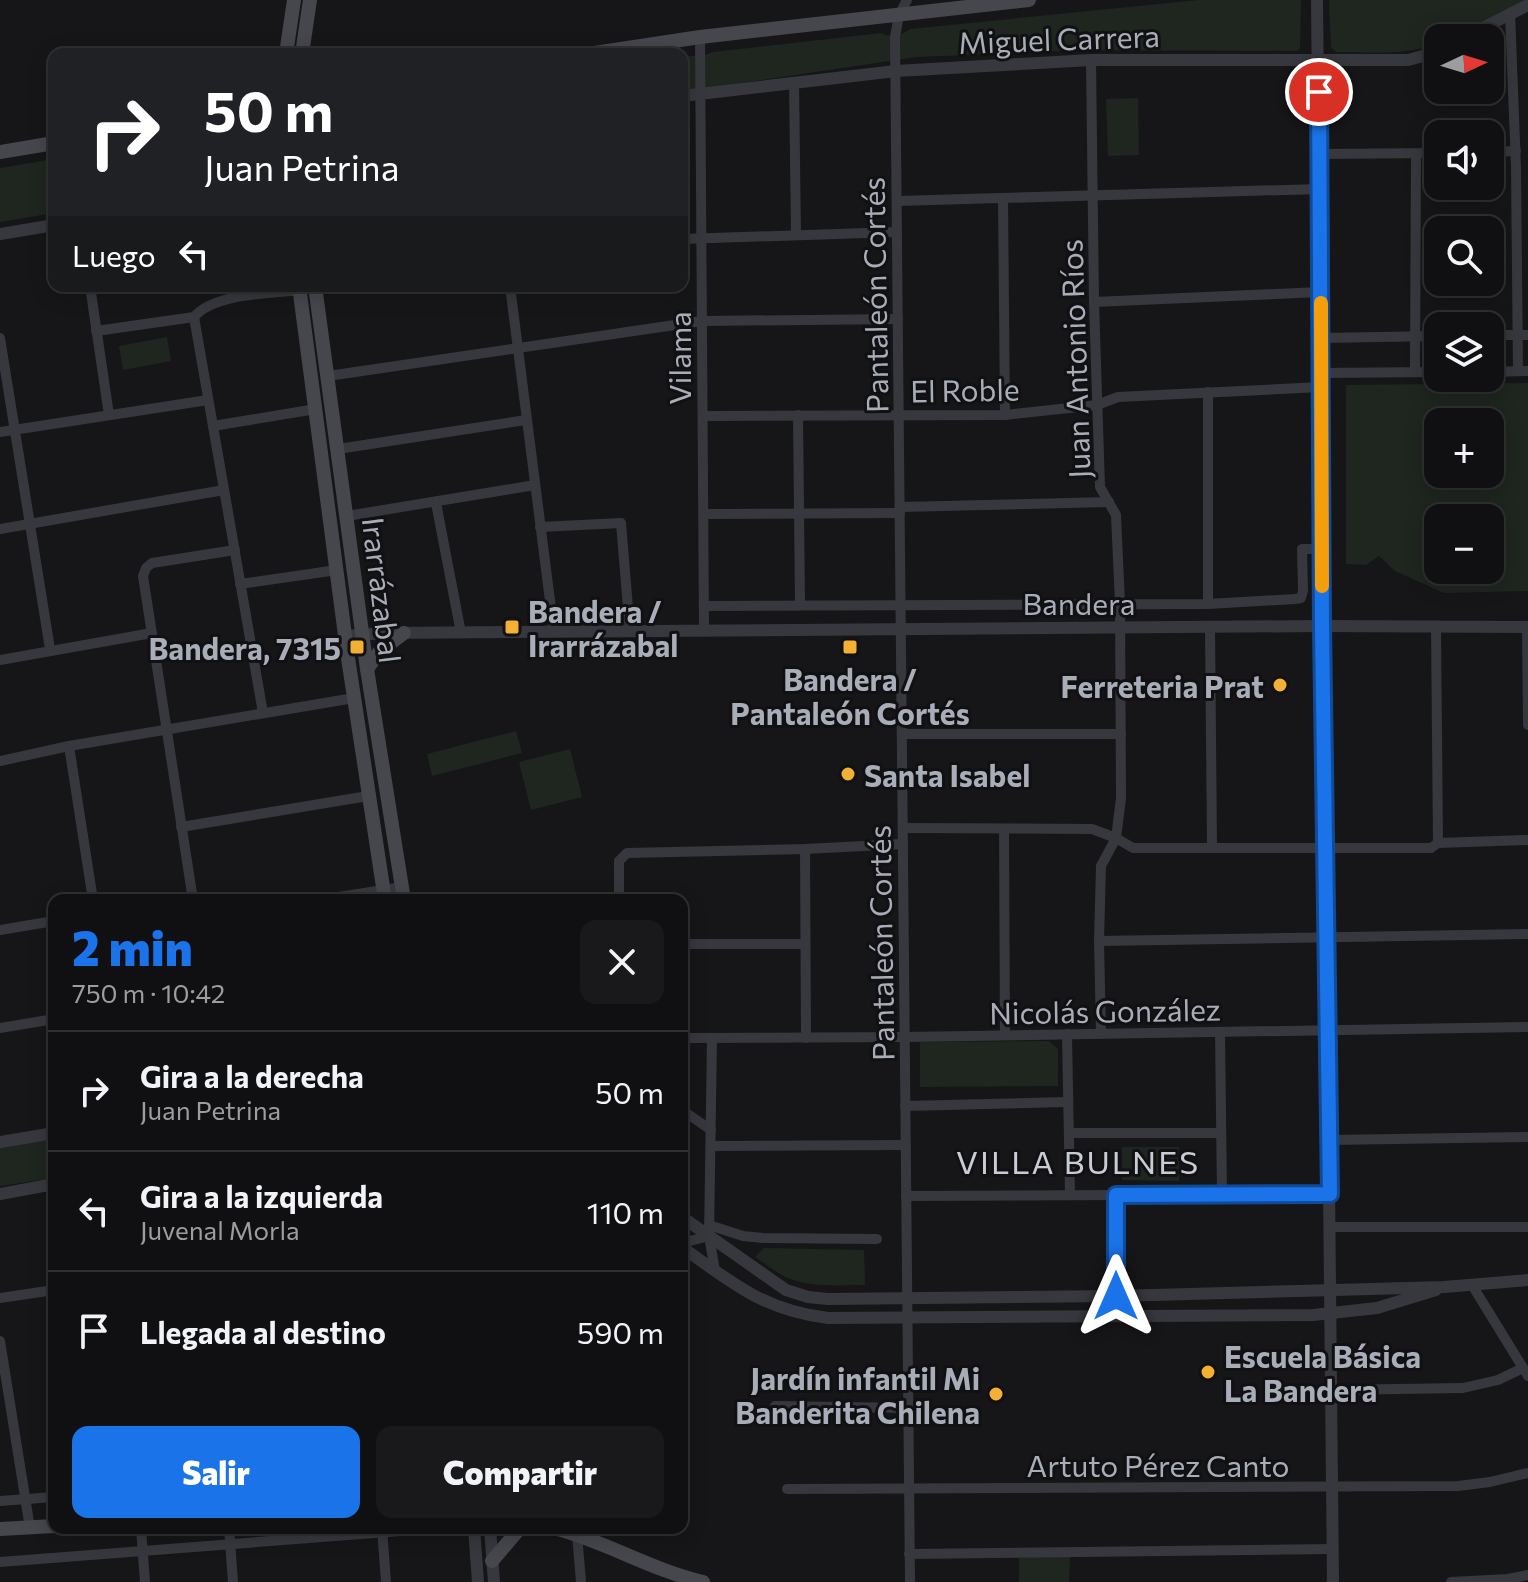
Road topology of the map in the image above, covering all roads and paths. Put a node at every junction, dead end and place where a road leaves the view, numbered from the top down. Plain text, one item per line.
1 (294, 0) edge
2 (310, 0) edge
3 (907, 0) edge
4 (1029, 0) edge
5 (1317, 0) edge
6 (1528, 5) edge
7 (1510, 13) junction
8 (899, 15) junction
9 (1489, 24) edge
10 (700, 37) junction
11 (287, 48) edge
12 (303, 48) edge
13 (628, 48) edge
14 (1424, 56) edge
15 (1091, 60) junction
16 (1319, 61) junction
17 (896, 71) junction
18 (794, 82) junction
19 (699, 92) junction
20 (688, 95) edge
21 (48, 144) edge
22 (1504, 151) edge
23 (1516, 151) junction
24 (0, 152) edge
25 (1320, 154) junction
26 (1416, 154) junction
27 (1424, 154) edge
28 (1522, 168) edge
29 (1320, 189) junction
30 (1092, 196) junction
31 (1003, 198) junction
32 (897, 201) junction
33 (48, 226) edge
34 (897, 232) junction
35 (0, 234) edge
36 (796, 234) junction
37 (701, 236) junction
38 (688, 238) edge
39 (1523, 248) edge
40 (91, 292) edge
41 (274, 292) edge
42 (300, 292) edge
43 (317, 292) edge
44 (511, 292) edge
45 (1320, 292) junction
46 (1094, 302) junction
47 (194, 317) junction
48 (898, 319) junction
49 (702, 321) junction
50 (96, 331) junction
51 (1523, 335) edge
52 (1415, 336) junction
53 (1424, 336) edge
54 (0, 338) edge
55 (1321, 338) junction
56 (518, 348) junction
57 (1523, 371) edge
58 (1415, 372) junction
59 (1424, 372) edge
60 (1321, 373) junction
61 (328, 376) junction
62 (1321, 387) junction
63 (1208, 392) junction
64 (208, 400) junction
65 (1097, 405) junction
66 (316, 409) junction
67 (899, 414) junction
68 (109, 415) junction
69 (798, 415) junction
70 (1005, 415) junction
71 (703, 416) junction
72 (526, 420) junction
73 (213, 426) junction
74 (15, 430) junction
75 (0, 432) edge
76 (338, 449) junction
77 (535, 485) junction
78 (224, 490) junction
79 (1109, 502) junction
80 (436, 503) junction
81 (900, 510) junction
82 (704, 514) junction
83 (799, 514) junction
84 (347, 516) junction
85 (30, 522) junction
86 (540, 527) junction
87 (0, 529) edge
88 (1322, 549) junction
89 (235, 550) junction
90 (337, 570) junction
91 (240, 584) junction
92 (1120, 604) junction
93 (1208, 604) junction
94 (800, 605) junction
95 (901, 605) junction
96 (704, 606) junction
97 (1322, 626) junction
98 (1120, 627) junction
99 (1210, 627) junction
100 (1528, 627) edge
101 (1436, 628) junction
102 (901, 629) junction
103 (704, 631) junction
104 (554, 632) junction
105 (630, 632) junction
106 (152, 633) junction
107 (404, 633) junction
108 (461, 633) junction
109 (363, 634) junction
110 (346, 636) junction
111 (50, 649) junction
112 (0, 660) edge
113 (367, 669) junction
114 (354, 698) junction
115 (263, 713) junction
116 (1528, 725) edge
117 (166, 730) junction
118 (902, 734) junction
119 (1121, 734) junction
120 (69, 746) junction
121 (0, 761) edge
122 (368, 796) junction
123 (181, 827) junction
124 (903, 828) junction
125 (1004, 829) junction
126 (1116, 838) junction
127 (1528, 840) edge
128 (1438, 843) junction
129 (903, 844) junction
130 (1212, 846) junction
131 (1325, 846) junction
132 (805, 849) junction
133 (403, 893) edge
134 (92, 894) edge
135 (192, 894) edge
136 (384, 894) edge
137 (619, 894) edge
138 (48, 922) edge
139 (0, 930) edge
140 (1528, 934) edge
141 (1327, 938) junction
142 (1099, 941) junction
143 (688, 944) edge
144 (805, 944) junction
145 (48, 1020) edge
146 (1528, 1027) edge
147 (0, 1028) edge
148 (1328, 1030) junction
149 (1220, 1032) junction
150 (1101, 1033) junction
151 (1067, 1034) junction
152 (1005, 1035) junction
153 (905, 1037) junction
154 (688, 1038) edge
155 (712, 1038) junction
156 (806, 1038) junction
157 (1068, 1102) junction
158 (905, 1106) junction
159 (688, 1114) edge
160 (711, 1130) junction
161 (1069, 1133) junction
162 (1221, 1133) junction
163 (48, 1134) edge
164 (1528, 1137) edge
165 (1329, 1140) junction
166 (0, 1142) edge
167 (906, 1145) junction
168 (711, 1146) junction
169 (48, 1185) edge
170 (0, 1194) edge
171 (1330, 1194) junction
172 (1070, 1195) junction
173 (1116, 1195) junction
174 (1222, 1195) junction
175 (906, 1196) junction
176 (688, 1220) edge
177 (1330, 1227) junction
178 (1528, 1227) edge
179 (709, 1230) junction
180 (877, 1239) dead end
181 (688, 1242) edge
182 (688, 1250) edge
183 (715, 1271) junction
184 (1528, 1280) edge
185 (1472, 1285) junction
186 (1444, 1287) junction
187 (1331, 1289) junction
188 (48, 1291) edge
189 (1116, 1296) junction
190 (907, 1297) junction
191 (0, 1298) edge
192 (1332, 1314) junction
193 (907, 1317) junction
194 (0, 1341) edge
195 (1526, 1372) edge
196 (1332, 1390) junction
197 (4, 1395) edge
198 (775, 1406) dead end
199 (908, 1408) junction
200 (1528, 1473) edge
201 (1333, 1487) junction
202 (909, 1488) junction
203 (787, 1489) dead end
204 (48, 1497) edge
205 (25, 1499) junction
206 (0, 1501) edge
207 (48, 1526) edge
208 (30, 1528) junction
209 (0, 1529) edge
210 (142, 1534) edge
211 (229, 1534) edge
212 (341, 1534) edge
213 (382, 1534) edge
214 (474, 1534) edge
215 (490, 1534) edge
216 (515, 1534) edge
217 (577, 1534) joint
218 (230, 1545) junction
219 (1333, 1549) junction
220 (143, 1551) junction
221 (909, 1554) junction
222 (492, 1561) junction
223 (0, 1562) edge
224 (1528, 1575) edge
225 (145, 1582) edge
226 (233, 1582) edge
227 (386, 1582) edge
228 (478, 1582) edge
229 (494, 1582) edge
230 (581, 1582) edge
231 (703, 1582) edge
232 (910, 1582) edge
233 (1333, 1582) edge
234 (1451, 1582) edge

1 - 11 main road
2 - 12 main road
3 - 8 street
4 - 8 main road
5 - 16 street
6 - 7 street
7 - 9 street
7 - 23 street
8 - 10 main road
8 - 17 street, Pantaleón Cortés
10 - 13 main road
10 - 19 street, Vilama
14 - 16 street, Miguel Carrera
15 - 16 street, Miguel Carrera
15 - 17 street, Miguel Carrera
15 - 30 street, Juan Antonio Ríos
16 - 25 street
17 - 18 street, Miguel Carrera
17 - 32 street, Pantaleón Cortés
18 - 19 street, Miguel Carrera
18 - 36 street
19 - 20 street, Miguel Carrera
19 - 37 street, Vilama
21 - 24 main road
22 - 23 street
23 - 28 street
25 - 26 street
25 - 29 street
26 - 27 street
26 - 52 street
28 - 39 street
29 - 30 street
29 - 45 street
30 - 31 street
30 - 46 street, Juan Antonio Ríos
31 - 32 street
31 - 70 street
32 - 34 street, Pantaleón Cortés
33 - 35 street
34 - 36 street
34 - 48 street, Pantaleón Cortés
36 - 37 street
37 - 38 street
37 - 49 street, Vilama
39 - 51 street
40 - 50 street
41 - 47 street
42 - 66 main road, Irarrázabal
43 - 61 main road, Irarrázabal
44 - 56 street
45 - 46 street
45 - 55 street
46 - 65 street, Juan Antonio Ríos
47 - 50 street
47 - 64 street
48 - 49 street
48 - 67 street, Pantaleón Cortés
49 - 56 street
49 - 71 street, Vilama
50 - 68 street
51 - 57 street
52 - 53 street
52 - 55 street
52 - 58 street
54 - 74 street
55 - 60 street
56 - 61 street
56 - 72 street
58 - 59 street
58 - 60 street
60 - 62 street
61 - 76 main road, Irarrázabal
62 - 63 street, El Roble
62 - 88 street
63 - 65 street, El Roble
63 - 93 street
64 - 68 street
64 - 73 street
65 - 70 street, El Roble
65 - 79 street, Juan Antonio Ríos
66 - 73 street
66 - 90 main road, Irarrázabal
67 - 69 street, El Roble
67 - 70 street, El Roble
67 - 81 street, Pantaleón Cortés
68 - 74 street
69 - 71 street, El Roble
69 - 83 street
71 - 82 street, Vilama
72 - 76 street
72 - 77 street
73 - 78 street
74 - 75 street
74 - 85 street
76 - 84 main road, Irarrázabal
77 - 80 street
77 - 86 street
78 - 85 street
78 - 89 street
79 - 81 street
79 - 92 street, Juan Antonio Ríos
80 - 84 street
80 - 108 street
81 - 83 street
81 - 95 street, Pantaleón Cortés
82 - 83 street
82 - 96 street, Vilama
83 - 94 street
84 - 109 main road, Irarrázabal
85 - 87 street
85 - 111 street
86 - 104 street
86 - 105 street
88 - 93 street, Bandera
88 - 97 street
89 - 91 street
89 - 106 street
90 - 91 street
90 - 110 main road, Irarrázabal
91 - 115 street
92 - 93 street, Bandera
92 - 95 street, Bandera
92 - 98 street, Juan Antonio Ríos
94 - 95 street, Bandera
94 - 96 street, Bandera
95 - 102 street, Pantaleón Cortés
96 - 103 street, Vilama
97 - 99 street, Bandera
97 - 101 street, Bandera
97 - 131 street
98 - 99 street, Bandera
98 - 102 street, Bandera
98 - 119 street, Juan Antonio Ríos
99 - 130 street
100 - 101 street, Bandera
100 - 116 street
101 - 128 street
102 - 103 street, Bandera
102 - 118 street, Pantaleón Cortés
103 - 105 street, Bandera
104 - 105 street, Bandera
104 - 108 street, Bandera
106 - 111 street
106 - 117 street
107 - 108 street, Bandera
107 - 109 street, Bandera
107 - 113 main road
109 - 110 street, Bandera
109 - 113 main road, Irarrázabal
110 - 114 main road, Irarrázabal
111 - 112 street
113 - 133 main road, Irarrázabal
114 - 115 street
114 - 122 main road, Irarrázabal
115 - 117 street
117 - 120 street
117 - 123 street
118 - 119 street
118 - 124 street, Pantaleón Cortés
119 - 126 street, Juan Antonio Ríos
120 - 121 street
120 - 134 street
122 - 123 street
122 - 136 main road, Irarrázabal
123 - 135 street
124 - 125 street
124 - 129 street, Pantaleón Cortés
125 - 126 street
125 - 152 street
126 - 130 street
126 - 142 street, Juan Antonio Ríos
127 - 128 street
128 - 131 street
129 - 132 street
129 - 153 street, Pantaleón Cortés
130 - 131 street
131 - 141 street
132 - 137 street
132 - 144 street
138 - 139 street
140 - 141 street
141 - 142 street
141 - 148 street
142 - 150 street, Juan Antonio Ríos
143 - 144 street
144 - 156 street
145 - 147 street
146 - 148 street, Nicolás González
148 - 149 street, Nicolás González
148 - 165 street
149 - 150 street, Nicolás González
149 - 162 street
150 - 151 street, Nicolás González
151 - 152 street, Nicolás González
151 - 157 street
152 - 153 street, Nicolás González
153 - 156 street, Nicolás González
153 - 158 street, Pantaleón Cortés
154 - 155 street, Nicolás González
155 - 156 street, Nicolás González
155 - 160 street
157 - 158 street
157 - 161 street
158 - 167 street, Pantaleón Cortés
159 - 160 street
160 - 168 street
161 - 162 street
161 - 172 street
162 - 174 street
163 - 166 street
164 - 165 street
165 - 171 street
167 - 168 street
167 - 175 street, Pantaleón Cortés
168 - 179 street
169 - 170 street
171 - 174 street
171 - 177 street
172 - 173 street
172 - 175 street
173 - 174 street
173 - 189 street
175 - 190 street, Pantaleón Cortés
176 - 179 street
177 - 178 street
177 - 187 street
179 - 180 street
179 - 181 street
179 - 183 street
179 - 190 street
182 - 183 street
183 - 193 street
184 - 185 street
185 - 186 street
185 - 195 street
186 - 187 street
186 - 192 street
187 - 189 street
187 - 192 street
188 - 191 street
189 - 190 street
190 - 193 street, Pantaleón Cortés
192 - 193 street
192 - 196 street
193 - 199 street, Pantaleón Cortés
194 - 197 street
195 - 196 street
196 - 201 street
197 - 205 street
198 - 199 street
199 - 202 street, Pantaleón Cortés
200 - 201 street, Artuto Pérez Canto
201 - 202 street, Artuto Pérez Canto
201 - 219 street
202 - 203 street, Artuto Pérez Canto
202 - 221 street, Pantaleón Cortés
204 - 205 street
205 - 206 street
205 - 208 street
207 - 208 main road
208 - 209 main road
210 - 220 street
211 - 218 street
212 - 218 street
213 - 227 street
214 - 228 street
215 - 222 street
216 - 222 main road
217 - 230 street
217 - 231 main road
218 - 220 street
218 - 226 street
219 - 221 street
219 - 233 street
220 - 223 street
220 - 225 street
221 - 232 street, Pantaleón Cortés
222 - 229 street
224 - 234 street

